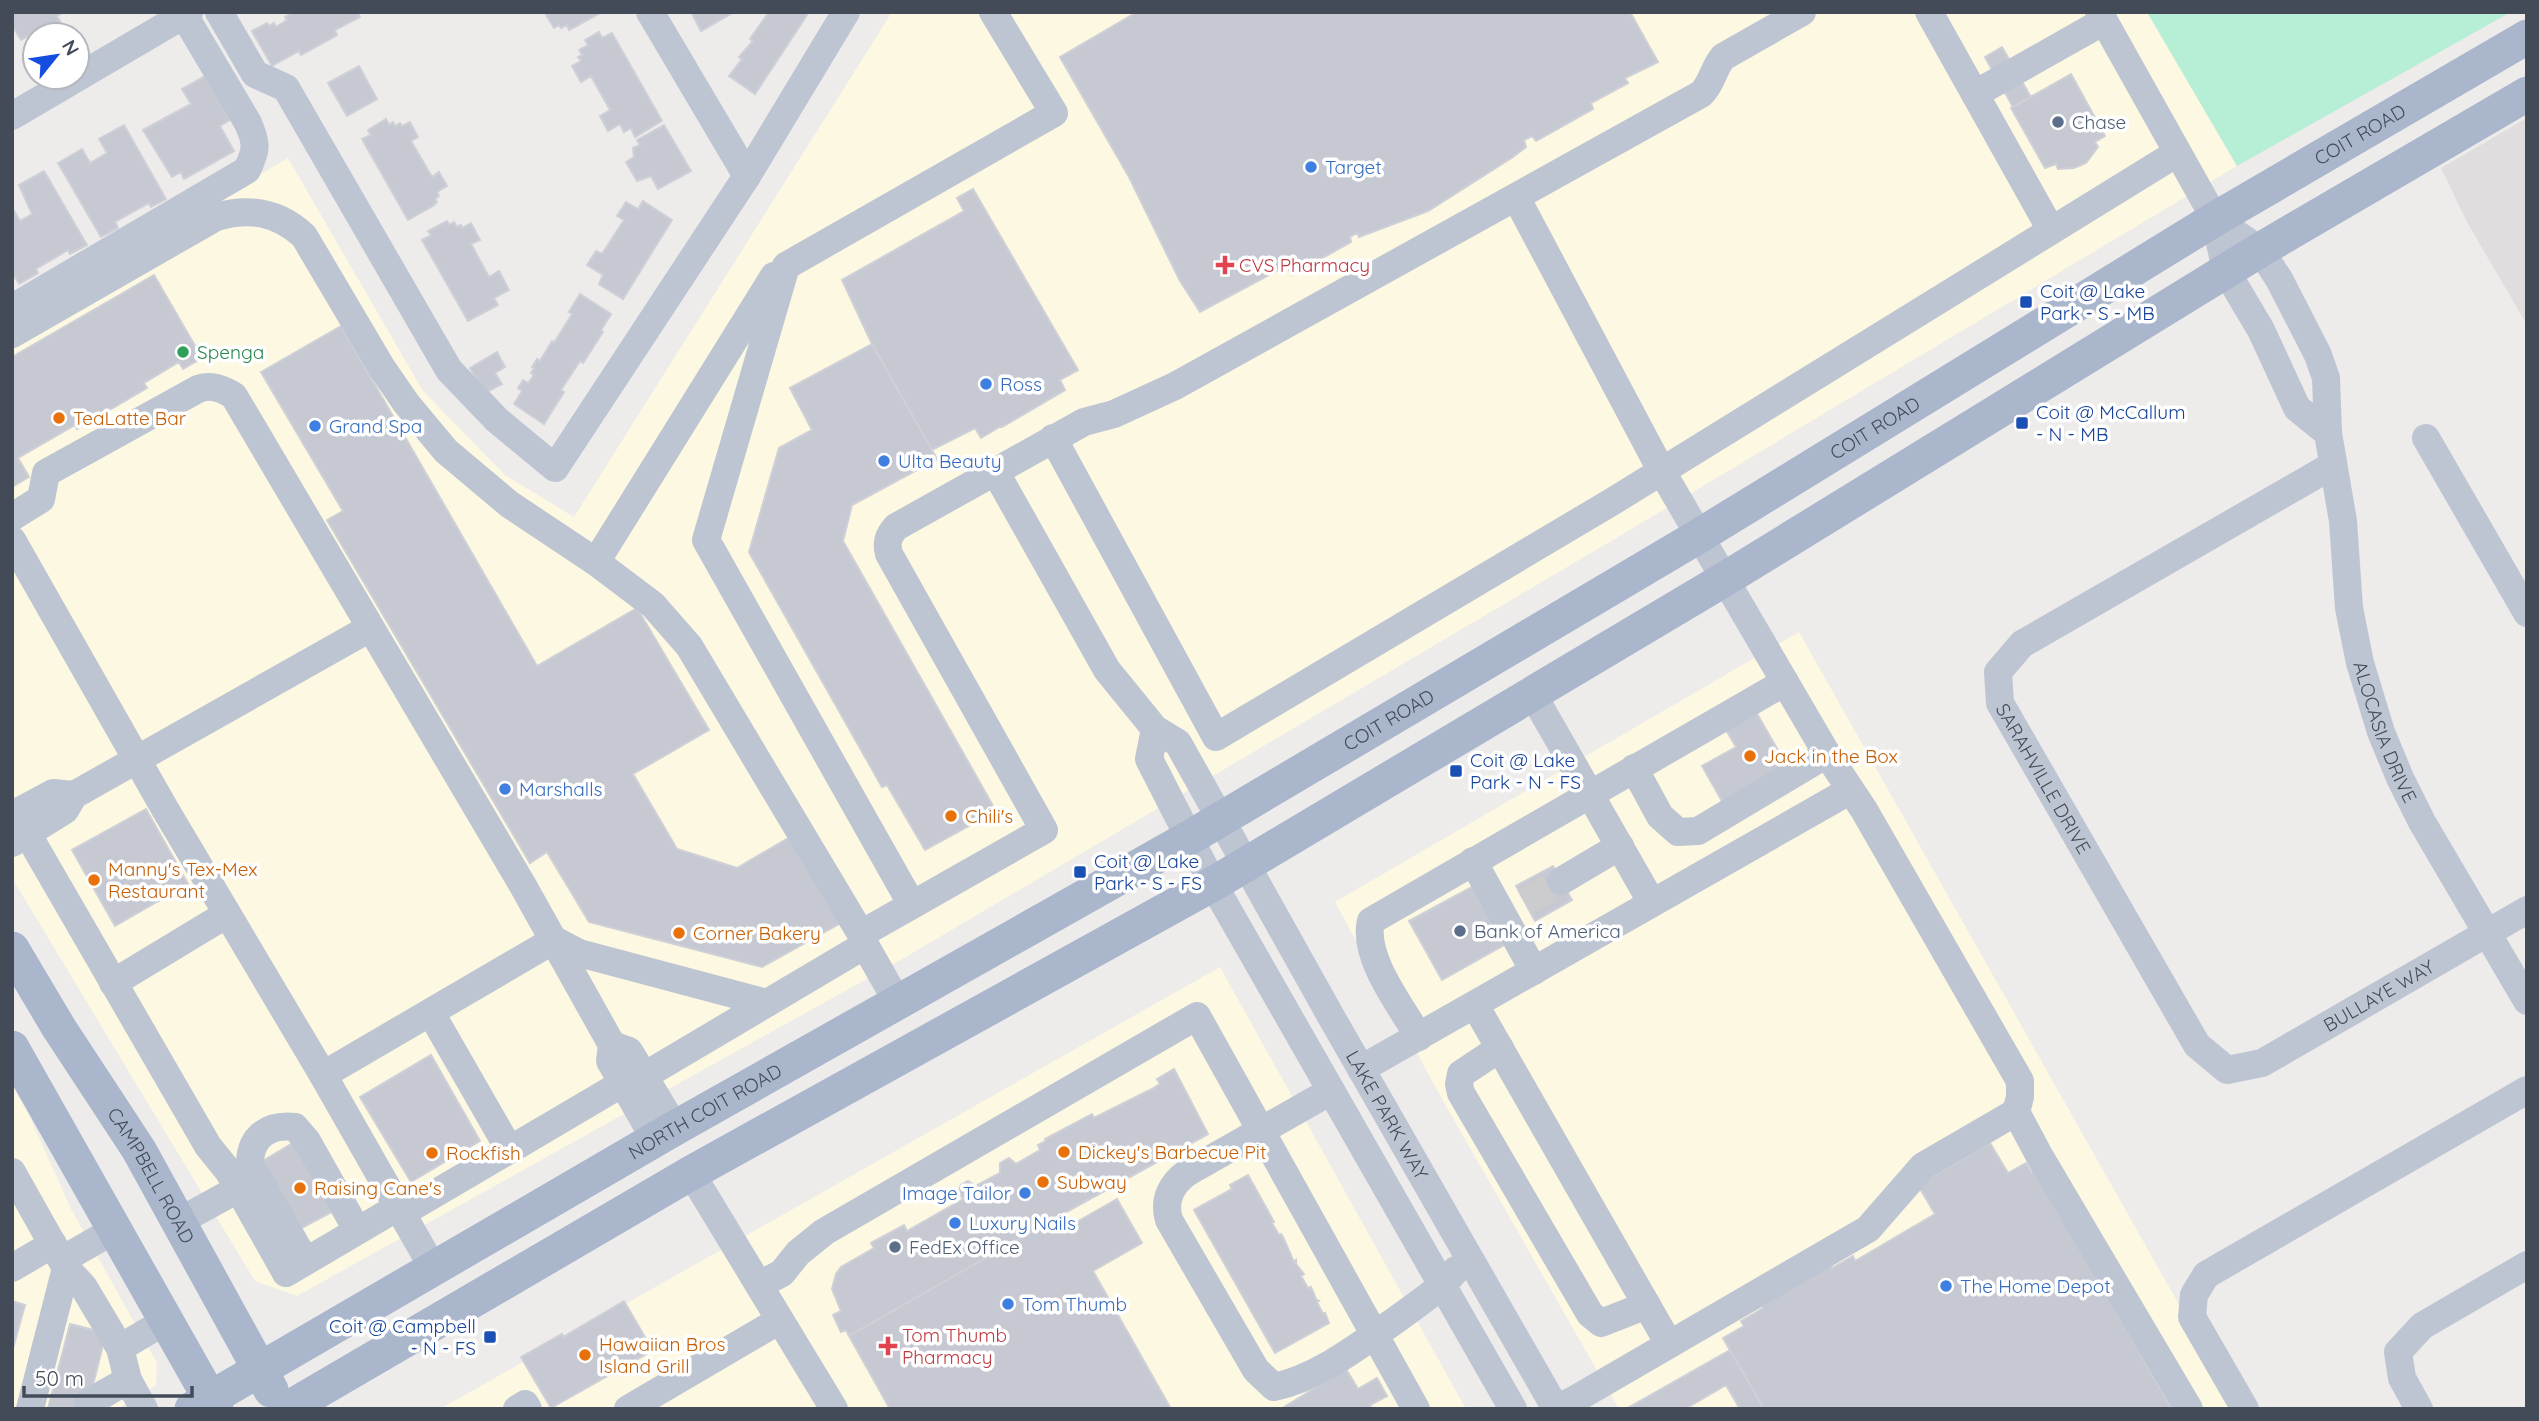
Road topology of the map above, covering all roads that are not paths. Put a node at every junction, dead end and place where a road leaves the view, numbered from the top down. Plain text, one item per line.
1 (219, 12) edge
2 (650, 12) edge
3 (846, 12) edge
4 (993, 12) edge
5 (1801, 12) edge
6 (1929, 12) edge
7 (187, 14) edge
8 (2101, 17) edge
9 (2527, 37) edge
10 (1975, 94) junction
11 (2527, 94) edge
12 (12, 116) edge
13 (2177, 153) junction
14 (747, 176) junction
15 (1516, 197) junction
16 (2215, 219) junction
17 (2051, 230) junction
18 (2260, 250) junction
19 (786, 266) junction
20 (2226, 271) junction
21 (12, 308) edge
22 (12, 334) edge
23 (2328, 433) junction
24 (1053, 438) junction
25 (2426, 438) dead end
26 (2333, 465) junction
27 (1661, 470) junction
28 (995, 471) junction
29 (12, 517) edge
30 (1699, 536) junction
31 (12, 540) edge
32 (596, 562) junction
33 (1725, 579) junction
34 (2527, 613) edge
35 (370, 628) junction
36 (1785, 682) junction
37 (1532, 693) junction
38 (1155, 729) junction
39 (1827, 754) junction
40 (138, 761) junction
41 (1634, 768) junction
42 (1849, 791) junction
43 (1591, 793) junction
44 (1220, 819) junction
45 (17, 831) edge
46 (1189, 838) junction
47 (1620, 846) junction
48 (1473, 861) junction
49 (1246, 863) junction
50 (1561, 881) tunnel mouth
51 (1213, 884) junction
52 (1652, 903) junction
53 (912, 905) junction
54 (2527, 910) edge
55 (228, 914) junction
56 (2488, 933) junction
57 (554, 940) junction
58 (863, 940) junction
59 (12, 949) edge
60 (1534, 971) junction
61 (113, 984) junction
62 (2527, 1001) edge
63 (768, 1003) junction
64 (898, 1003) junction
65 (1475, 1005) junction
66 (431, 1013) junction
67 (1419, 1037) junction
68 (12, 1048) edge
69 (1500, 1048) junction
70 (1362, 1069) junction
71 (2227, 1070) joint
72 (323, 1075) junction
73 (633, 1079) junction
74 (2527, 1090) edge
75 (1331, 1091) junction
76 (2016, 1112) junction
77 (1260, 1132) junction
78 (665, 1135) junction
79 (509, 1149) junction
80 (12, 1172) edge
81 (691, 1173) junction
82 (239, 1189) junction
83 (400, 1210) junction
84 (178, 1222) junction
85 (116, 1229) junction
86 (357, 1230) junction
87 (1469, 1255) junction
88 (60, 1257) junction
89 (305, 1262) junction
90 (2527, 1265) edge
91 (12, 1268) edge
92 (433, 1268) junction
93 (1444, 1284) junction
94 (759, 1285) junction
95 (1647, 1305) junction
96 (167, 1320) junction
97 (780, 1320) junction
98 (1375, 1335) junction
99 (1670, 1344) junction
100 (120, 1348) junction
101 (260, 1369) junction
102 (128, 1380) junction
103 (88, 1403) dead end
104 (206, 1405) edge
105 (1555, 1408) edge
106 (30, 1409) edge
107 (144, 1409) edge
108 (281, 1409) edge
109 (287, 1409) edge
110 (517, 1409) edge
111 (528, 1409) edge
112 (628, 1409) edge
113 (834, 1409) edge
114 (1416, 1409) edge
115 (1513, 1409) edge
116 (2189, 1409) edge
117 (2245, 1409) edge
118 (2419, 1409) edge

1 - 14 street
2 - 14 street
3 - 14 street
4 - 19 street
5 - 15 street
6 - 10 street
7 - 12 street
7 - 21 street
8 - 10 street
8 - 13 street
9 - 16 main road, COIT ROAD
10 - 17 street
11 - 18 main road
13 - 16 street
13 - 17 street
15 - 24 street
15 - 27 street
16 - 18 street, ALOCASIA DRIVE
16 - 20 street
16 - 30 main road, COIT ROAD
17 - 27 street
18 - 20 main road
18 - 23 street, ALOCASIA DRIVE
19 - 32 street
19 - 53 street
20 - 23 street
20 - 33 main road
22 - 32 street
23 - 26 street, ALOCASIA DRIVE
24 - 27 street
24 - 28 street
25 - 34 street
26 - 56 street, ALOCASIA DRIVE
26 - 71 street, SARAHVILLE DRIVE
27 - 30 street
28 - 38 street, LAKE PARK WAY
28 - 53 street
29 - 35 street
30 - 33 street
30 - 44 main road, COIT ROAD
31 - 40 street
32 - 58 street
33 - 36 street
33 - 37 main road
35 - 40 street
35 - 57 street
36 - 39 street
36 - 41 street
37 - 43 street
37 - 49 main road
38 - 44 street, LAKE PARK WAY
38 - 46 street, LAKE PARK WAY
39 - 41 street
39 - 42 street
40 - 45 street
40 - 55 street
41 - 43 street
42 - 52 street
42 - 76 street
43 - 47 street
43 - 48 street
44 - 46 main road, NORTH COIT ROAD
44 - 49 street, LAKE PARK WAY
45 - 61 street
46 - 51 street, LAKE PARK WAY
46 - 64 main road, NORTH COIT ROAD
47 - 50 street
47 - 52 street
48 - 60 street
48 - 67 street
49 - 51 main road
49 - 70 street, LAKE PARK WAY
51 - 75 street, LAKE PARK WAY
51 - 81 main road
52 - 60 street
53 - 58 street
54 - 56 street, BULLAYE WAY
55 - 61 street
55 - 72 street
56 - 62 street, ALOCASIA DRIVE
56 - 71 street, BULLAYE WAY
57 - 63 street
57 - 66 street
57 - 73 street
58 - 63 street
58 - 64 street
59 - 84 main road, CAMPBELL ROAD
60 - 65 street
61 - 82 street
63 - 73 street
64 - 78 main road, NORTH COIT ROAD
65 - 67 street
65 - 69 street
66 - 72 street
66 - 79 street
67 - 70 street
68 - 85 main road
69 - 95 street
69 - 95 street
70 - 87 street, LAKE PARK WAY
72 - 83 street
73 - 78 street
73 - 79 street
74 - 117 street
75 - 77 street
75 - 93 street, LAKE PARK WAY
76 - 99 street
76 - 116 street
77 - 94 street
77 - 98 street
77 - 98 street
78 - 81 main road
78 - 92 main road, NORTH COIT ROAD
79 - 83 street
80 - 88 street
81 - 94 street
81 - 109 main road
82 - 84 street
82 - 89 street
83 - 86 street
83 - 92 street
84 - 101 main road, CAMPBELL ROAD
85 - 88 street
85 - 96 main road
86 - 89 street
86 - 89 street
87 - 93 street
87 - 105 street, LAKE PARK WAY
88 - 91 street
88 - 100 street
88 - 106 street
90 - 118 street
92 - 101 main road, NORTH COIT ROAD
93 - 98 street
93 - 115 street, LAKE PARK WAY
94 - 97 street
95 - 99 street
96 - 100 street
96 - 104 main road
97 - 112 street
97 - 113 street
98 - 114 street
99 - 105 street
100 - 102 street
101 - 104 main road, NORTH COIT ROAD
101 - 108 main road, CAMPBELL ROAD
102 - 103 street
102 - 107 street
110 - 111 street

